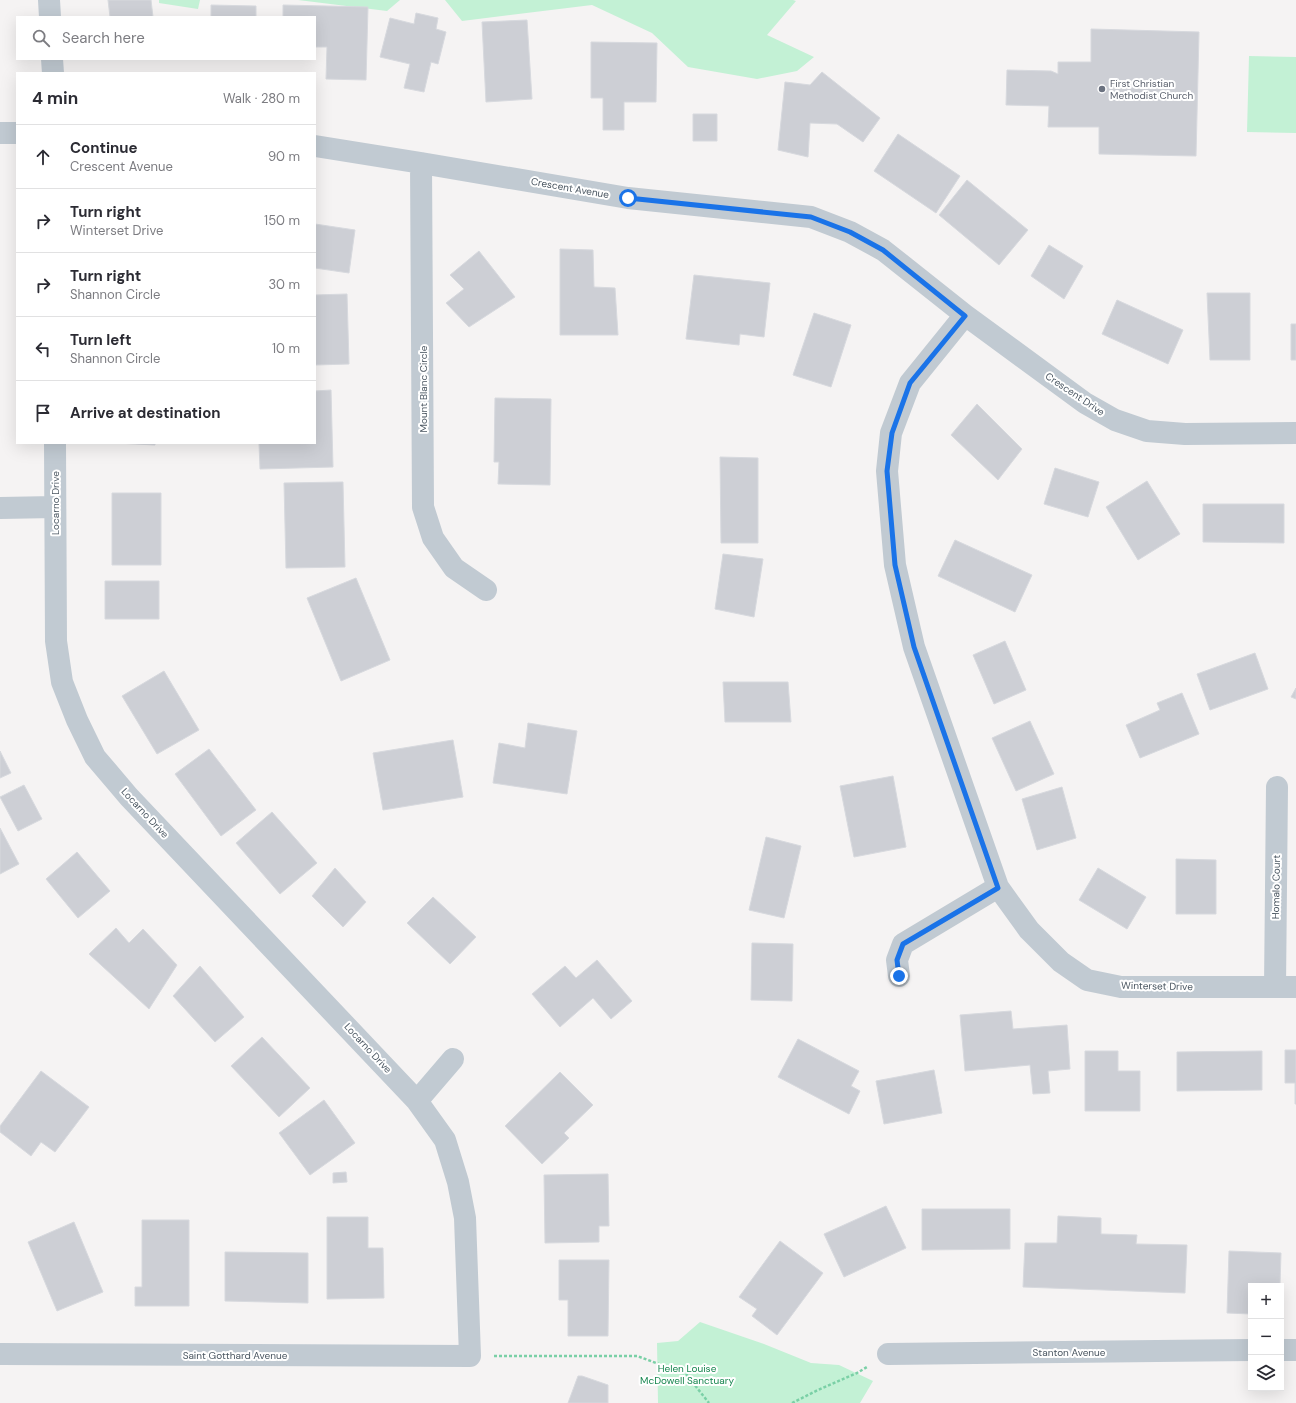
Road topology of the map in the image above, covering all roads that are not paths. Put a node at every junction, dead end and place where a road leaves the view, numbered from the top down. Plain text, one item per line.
1 (49, 0) edge
2 (50, 16) edge
3 (52, 60) edge
4 (53, 72) edge
5 (0, 133) edge
6 (16, 133) edge
7 (316, 146) edge
8 (421, 163) junction
9 (965, 316) junction
10 (1296, 433) edge
11 (55, 444) edge
12 (55, 507) junction
13 (0, 508) edge
14 (486, 590) dead end
15 (1277, 788) dead end
16 (998, 888) junction
17 (899, 976) dead end
18 (1286, 987) edge
19 (453, 1059) dead end
20 (417, 1101) junction
21 (1248, 1350) edge
22 (1284, 1350) edge
23 (1296, 1350) edge
24 (0, 1354) edge
25 (888, 1354) road end
26 (470, 1356) joint

1 - 2 street
3 - 4 street
5 - 6 street
7 - 8 street, Crescent Avenue
8 - 9 street, Crescent Avenue
8 - 14 street, Mount Blanc Circle
9 - 10 street, Crescent Drive
9 - 16 street, Winterset Drive
11 - 12 street, Locarno Drive
12 - 13 street
12 - 20 street, Locarno Drive
15 - 18 street, Homalo Court
16 - 17 street
16 - 18 street, Winterset Drive
19 - 20 street
20 - 26 street, Locarno Drive
21 - 25 street, Stanton Avenue
22 - 23 street
24 - 26 street, Saint Gotthard Avenue

